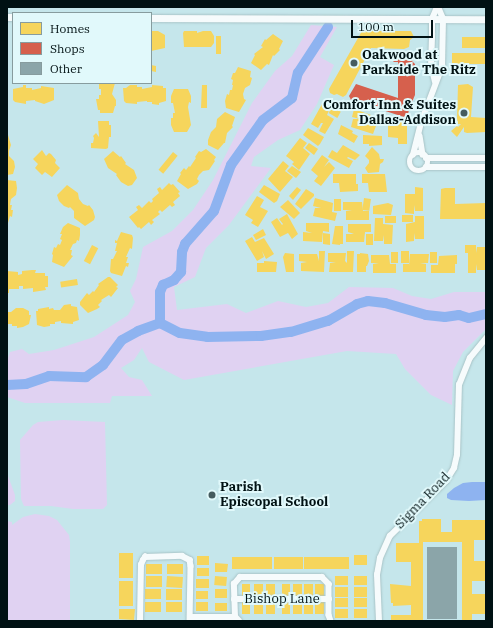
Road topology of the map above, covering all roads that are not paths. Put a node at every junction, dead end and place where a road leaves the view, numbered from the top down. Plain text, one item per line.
1 (437, 7) edge
2 (152, 18) edge
3 (442, 19) junction
4 (486, 19) edge
5 (432, 20) junction
6 (436, 82) junction
7 (419, 134) junction
8 (413, 155) junction
9 (425, 156) junction
10 (486, 158) edge
11 (426, 167) junction
12 (486, 167) edge
13 (486, 338) edge
14 (234, 599) junction
15 (329, 599) junction
16 (190, 619) edge
17 (237, 619) edge
18 (140, 621) edge
19 (331, 621) edge
20 (378, 621) edge

1 - 3 street
1 - 5 street
2 - 5 main road
3 - 4 main road
3 - 5 main road
3 - 6 street
5 - 6 street
6 - 7 street
7 - 8 street
7 - 9 street
8 - 9 street
8 - 11 street
9 - 10 street
9 - 11 street
11 - 12 street
13 - 20 street, Sigma Road
14 - 15 street, Bishop Lane
14 - 15 street
14 - 17 street
15 - 19 street
16 - 17 street
16 - 18 street

